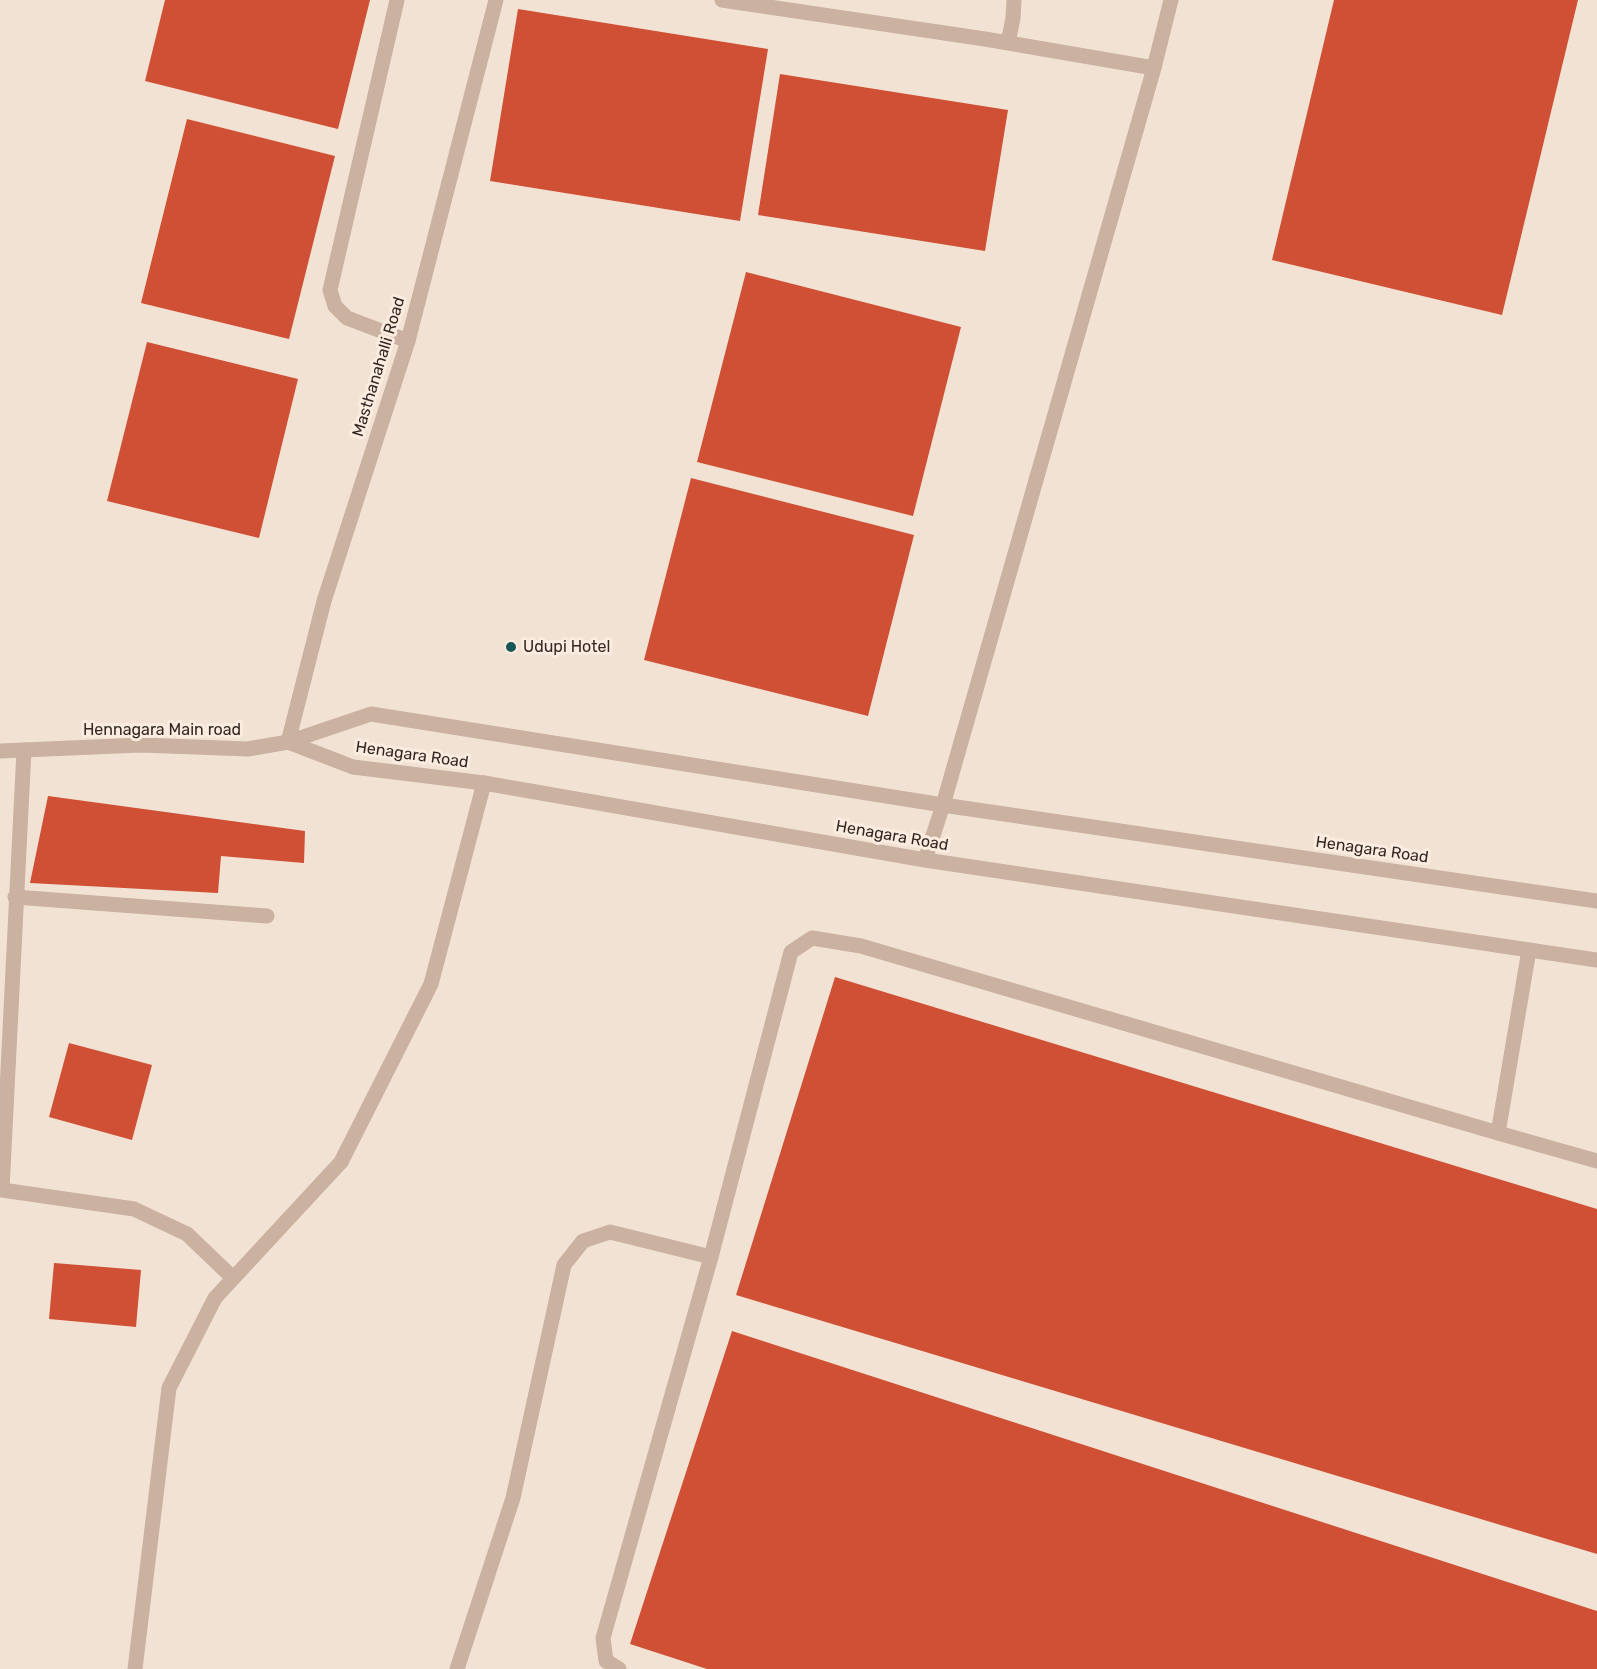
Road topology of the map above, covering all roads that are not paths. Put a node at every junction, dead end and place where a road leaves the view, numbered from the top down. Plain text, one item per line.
1 (396, 0) edge
2 (496, 0) edge
3 (722, 0) edge
4 (1014, 0) edge
5 (1171, 0) edge
6 (1008, 43) junction
7 (1154, 68) junction
8 (408, 341) junction
9 (288, 742) junction
10 (24, 750) junction
11 (0, 751) edge
12 (484, 783) junction
13 (943, 805) junction
14 (925, 860) junction
15 (15, 897) junction
16 (1597, 901) edge
17 (267, 916) dead end
18 (1529, 950) junction
19 (1597, 960) edge
20 (1498, 1133) junction
21 (1597, 1161) edge
22 (711, 1257) junction
23 (233, 1278) junction
24 (135, 1669) edge
25 (457, 1669) edge
26 (619, 1669) edge

1 - 8 street
2 - 8 street, Masthanahalli Road
3 - 6 street
4 - 6 street
5 - 7 street
6 - 7 street
7 - 13 street
8 - 9 street, Masthanahalli Road
9 - 10 street, Hennagara Main road
9 - 12 street, Henagara Road
9 - 13 street, Henagara Road
10 - 11 street, Hennagara Main road
10 - 15 street
12 - 14 street, Henagara Road
12 - 23 street
13 - 14 street
13 - 16 street, Henagara Road
14 - 18 street, Henagara Road
15 - 17 street
15 - 23 street
18 - 19 street, Henagara Road
18 - 20 street
20 - 21 street
20 - 22 street
22 - 25 street
22 - 26 street
23 - 24 street

